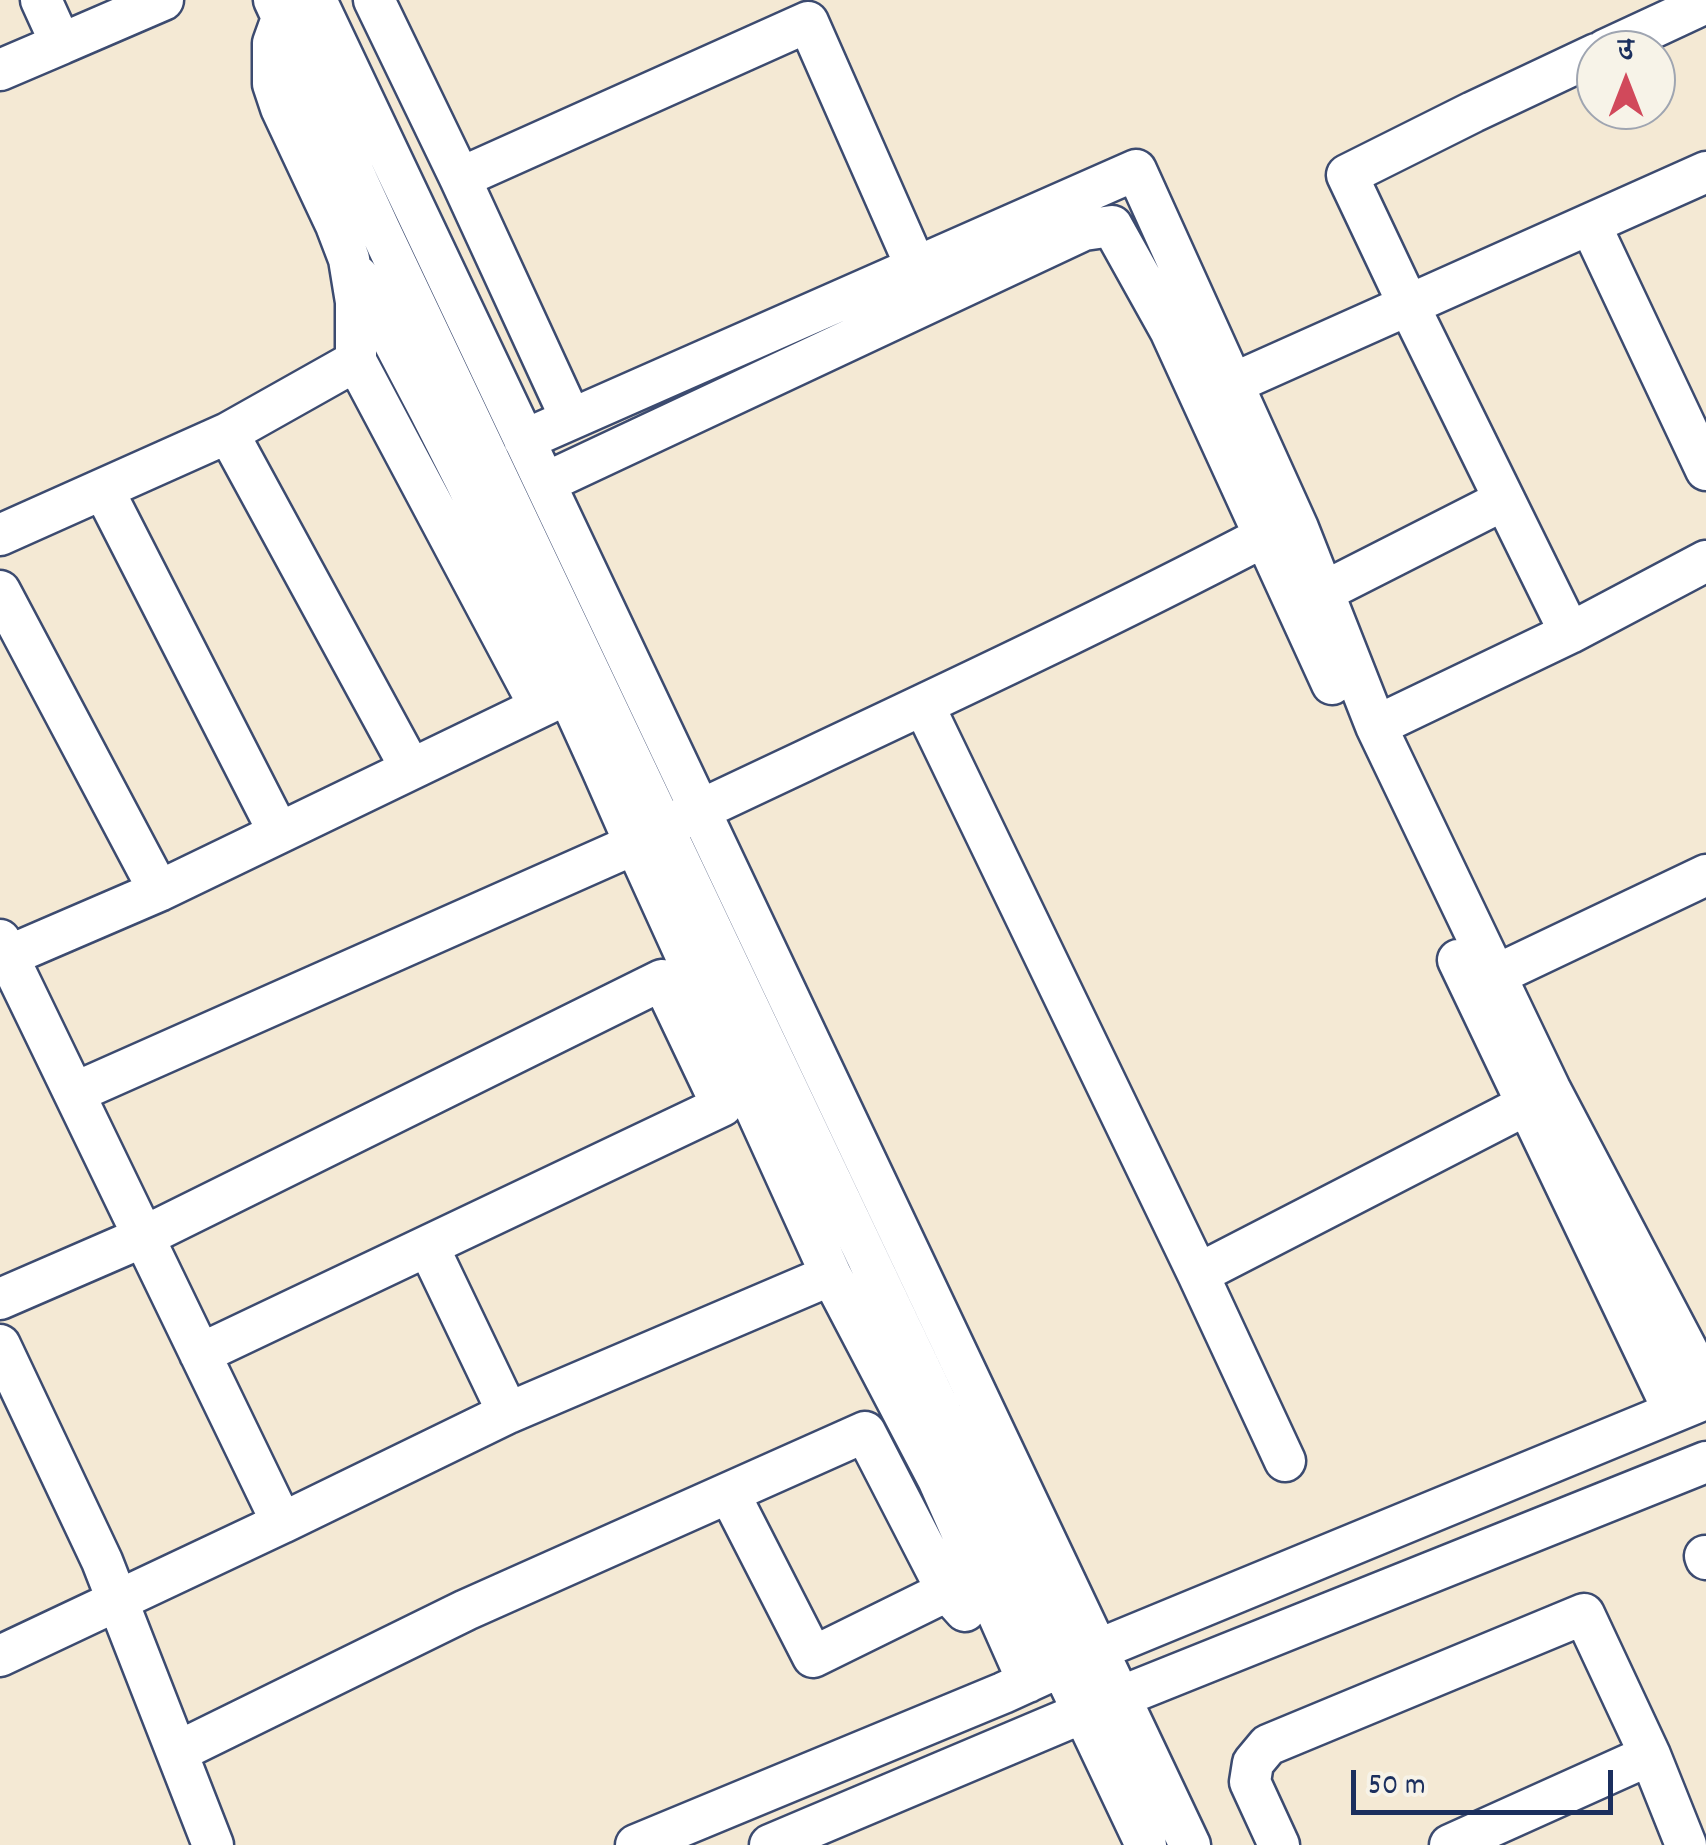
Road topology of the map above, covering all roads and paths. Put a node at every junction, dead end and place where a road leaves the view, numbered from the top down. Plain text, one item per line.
1 (41, 0) edge
2 (163, 0) edge
3 (374, 0) edge
4 (1706, 3) edge
5 (291, 6) edge
6 (803, 11) edge
7 (1648, 30) edge
8 (61, 44) junction
9 (1576, 63) edge
10 (0, 70) edge
11 (1706, 172) edge
12 (460, 178) junction
13 (1590, 224) junction
14 (349, 260) junction
15 (916, 267) junction
16 (1408, 306) junction
17 (356, 362) junction
18 (1234, 383) junction
19 (570, 420) junction
20 (228, 433) junction
21 (524, 440) junction
22 (1706, 470) edge
23 (545, 482) junction
24 (103, 489) junction
25 (1504, 500) junction
26 (0, 534) edge
27 (1264, 536) junction
28 (1706, 562) edge
29 (0, 590) edge
30 (1323, 592) junction
31 (1570, 633) junction
32 (568, 693) junction
33 (924, 706) junction
34 (1376, 726) junction
35 (411, 769) junction
36 (700, 810) junction
37 (279, 832) junction
38 (649, 835) junction
39 (1706, 876) edge
40 (158, 890) junction
41 (4, 948) edge
42 (1496, 975) junction
43 (74, 1094) junction
44 (1538, 1097) junction
45 (144, 1237) junction
46 (428, 1246) junction
47 (1198, 1274) junction
48 (831, 1275) junction
49 (0, 1300) edge
50 (0, 1345) edge
51 (200, 1354) junction
52 (1706, 1386) edge
53 (1690, 1405) edge
54 (508, 1413) junction
55 (1285, 1461) dead end
56 (1706, 1462) edge
57 (729, 1493) junction
58 (282, 1523) junction
59 (947, 1590) junction
60 (117, 1599) junction
61 (0, 1656) edge
62 (1063, 1666) junction
63 (1102, 1706) junction
64 (176, 1752) junction
65 (1650, 1755) junction
66 (212, 1845) edge
67 (636, 1845) edge
68 (770, 1845) edge
69 (1146, 1845) edge
70 (1190, 1845) edge
71 (1280, 1845) edge
72 (1450, 1845) edge
73 (1686, 1845) edge

1 - 8 street
2 - 8 street
3 - 12 street
4 - 7 street
5 - 14 street
5 - 21 street
5 - 32 street
6 - 12 street
6 - 15 street
8 - 10 street
9 - 16 street
11 - 13 street
12 - 19 street
13 - 16 street
13 - 22 street
14 - 17 street
14 - 32 street
15 - 18 street
15 - 19 street
16 - 18 street
16 - 25 street
17 - 20 street
17 - 32 street
18 - 30 street
19 - 21 street
20 - 24 street
20 - 35 street
21 - 23 street
23 - 27 street
23 - 36 street
24 - 26 street
24 - 37 street
25 - 30 street
25 - 31 street
27 - 33 street
27 - 44 street
28 - 31 street
29 - 40 street
30 - 34 street
31 - 34 street
32 - 35 street
32 - 38 street
33 - 36 street
33 - 47 street
34 - 42 street
35 - 37 street
36 - 38 street
36 - 62 street
37 - 40 street
38 - 43 street
38 - 48 street
38 - 62 street
39 - 42 street
40 - 41 street
41 - 43 street
42 - 44 street
43 - 45 street
44 - 47 street
44 - 52 street
44 - 53 street
45 - 46 street
45 - 49 street
45 - 51 street
46 - 51 street
46 - 54 street
47 - 55 street
48 - 54 street
48 - 62 street
50 - 60 street
51 - 58 street
53 - 62 street
54 - 58 street
56 - 63 street
57 - 59 street
57 - 59 street
57 - 64 street
58 - 60 street
59 - 62 street
60 - 61 street
60 - 64 street
62 - 63 street
62 - 67 street
63 - 68 street
63 - 69 street
63 - 70 street
64 - 66 street
65 - 71 street
65 - 72 street
65 - 73 street

